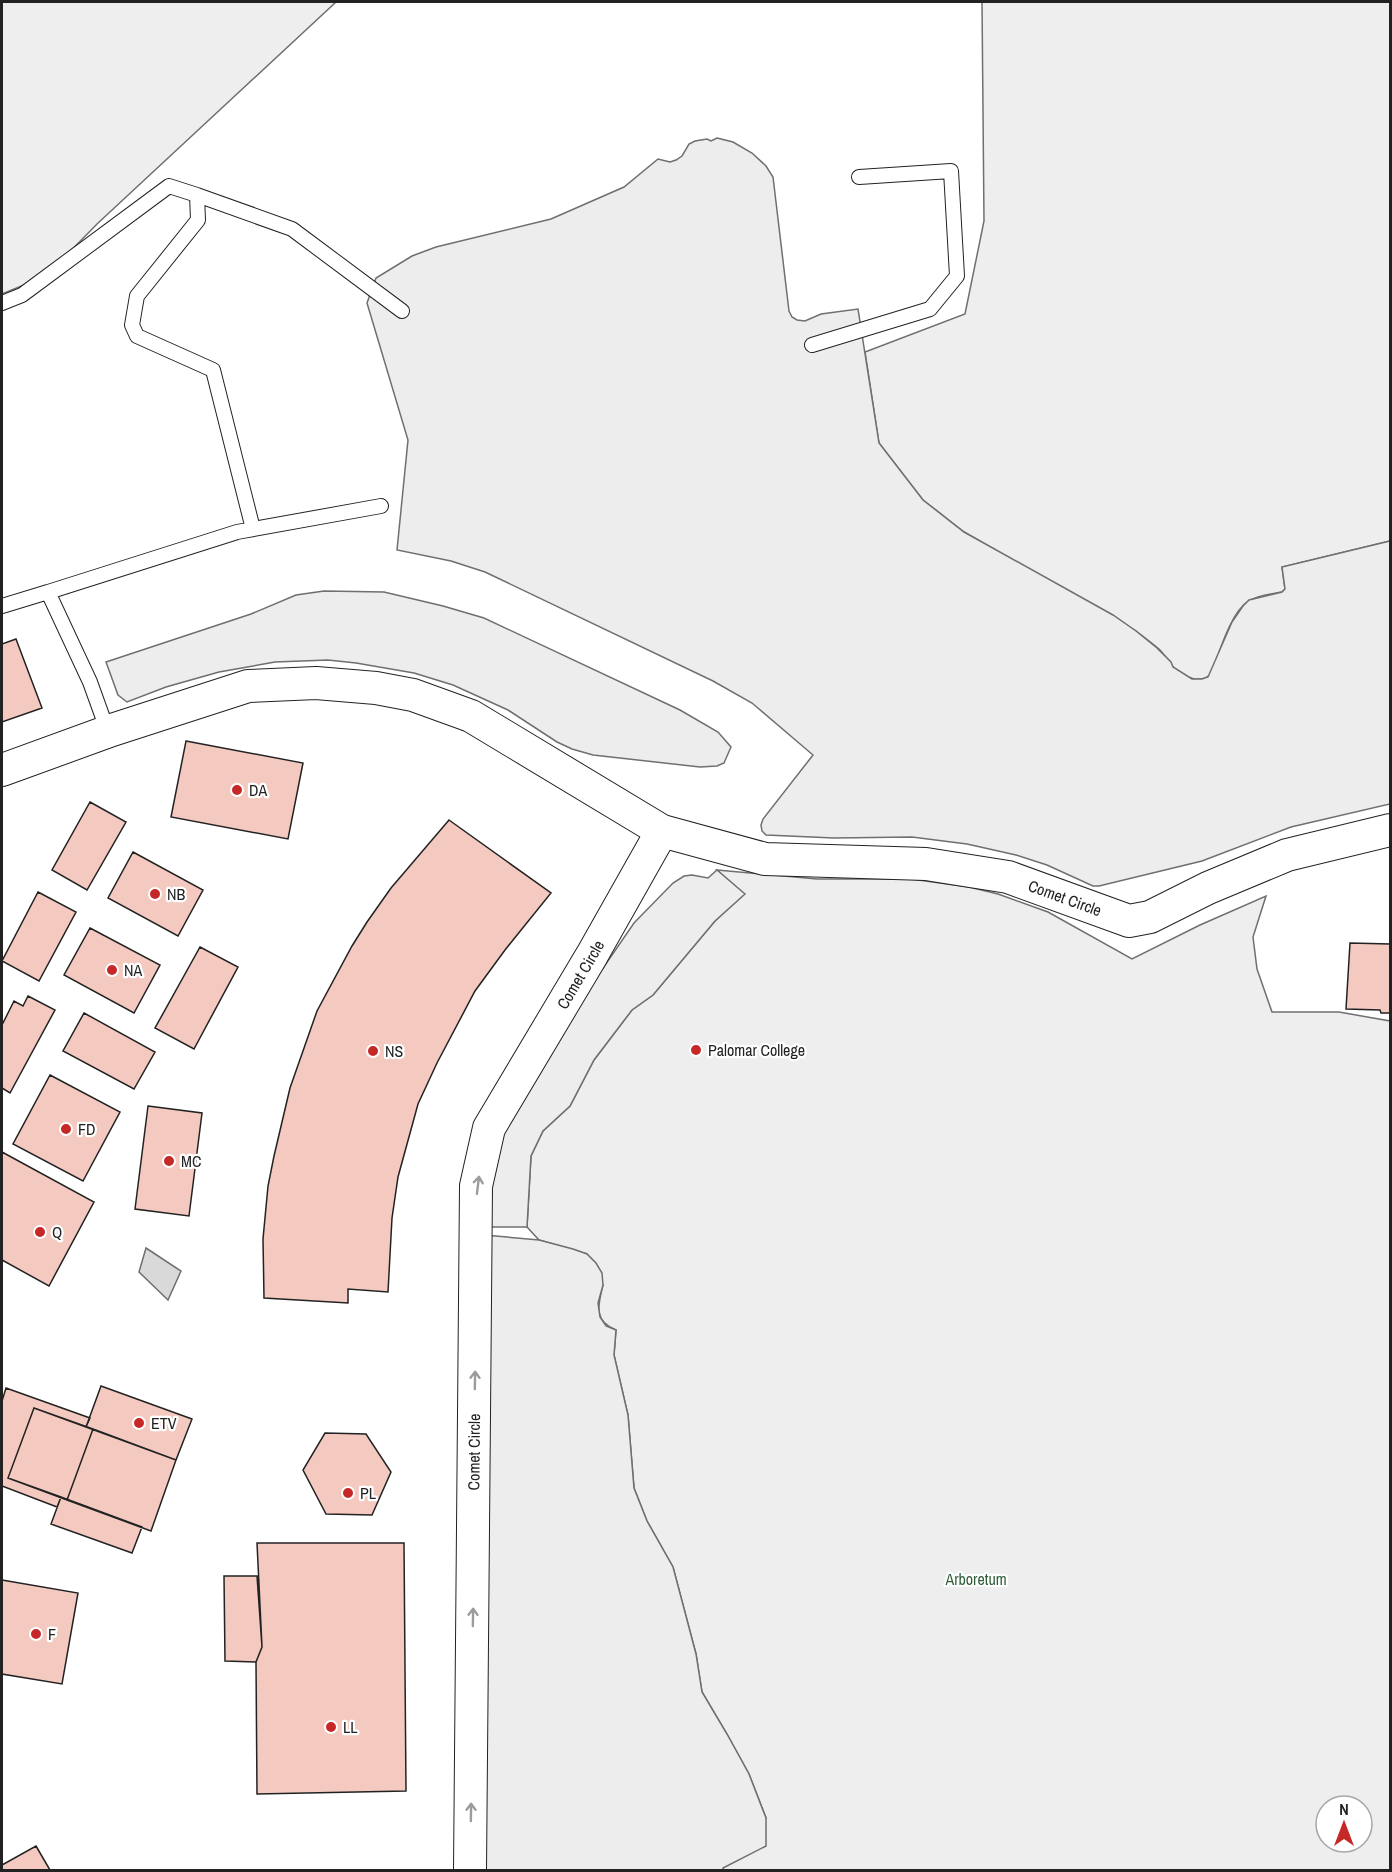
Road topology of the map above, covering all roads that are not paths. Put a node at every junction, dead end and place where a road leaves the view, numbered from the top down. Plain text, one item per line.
1 (859, 177) dead end
2 (197, 195) junction
3 (2, 303) edge
4 (402, 311) dead end
5 (812, 345) dead end
6 (381, 506) dead end
7 (253, 529) junction
8 (48, 592) junction
9 (2, 606) edge
10 (108, 732) junction
11 (2, 770) edge
12 (1390, 830) edge
13 (662, 831) junction
14 (470, 1870) edge

1 - 5 lane
2 - 3 lane
2 - 4 lane
2 - 7 lane
6 - 7 lane
7 - 8 lane
8 - 9 lane
8 - 10 lane
10 - 11 street
10 - 13 street
12 - 13 street, Comet Circle
14 -> 13 street, Comet Circle

